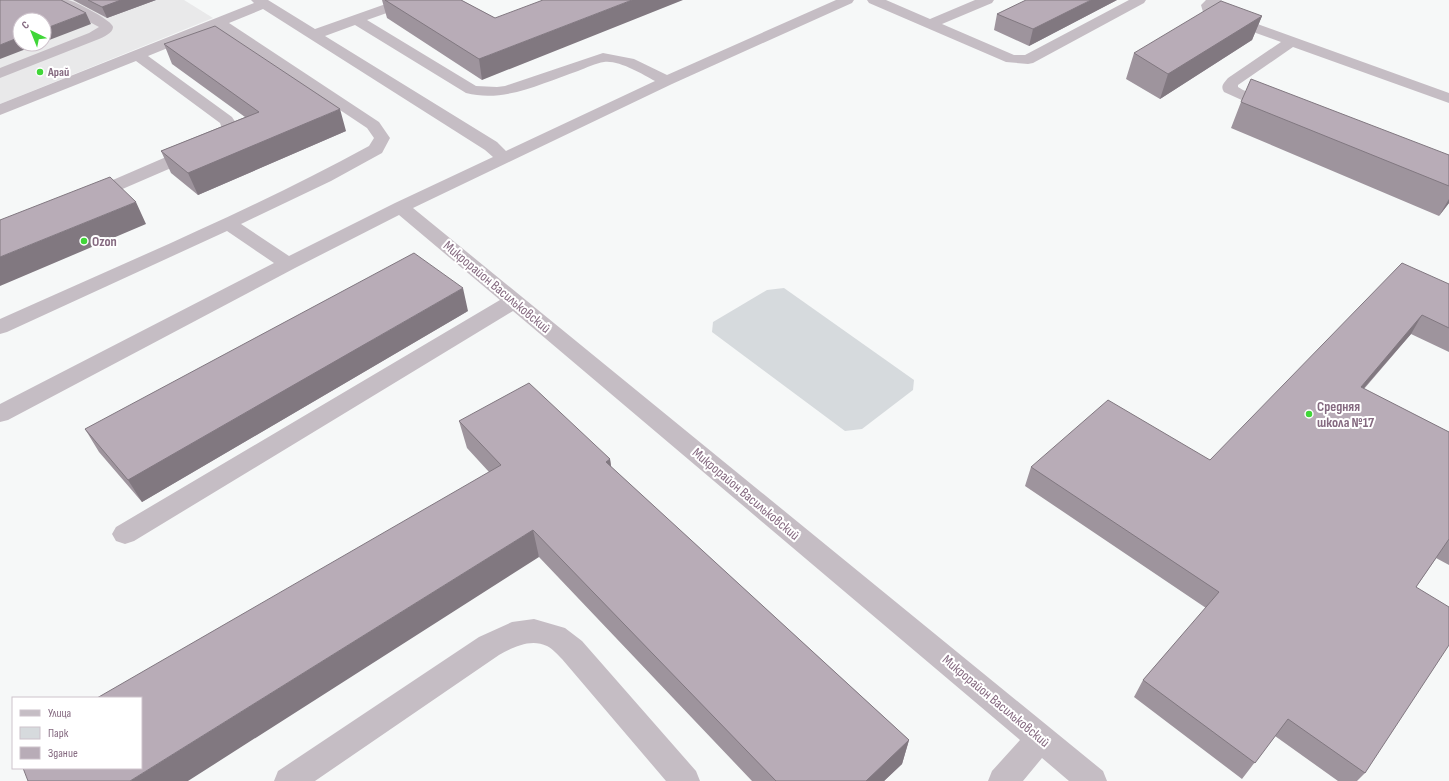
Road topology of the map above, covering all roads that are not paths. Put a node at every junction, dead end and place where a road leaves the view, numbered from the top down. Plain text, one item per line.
1 (59, 0) edge
2 (410, 0) edge
3 (845, 0) edge
4 (874, 0) edge
5 (987, 0) edge
6 (1139, 0) edge
7 (1215, 0) edge
8 (261, 2) edge
9 (357, 20) junction
10 (219, 23) junction
11 (931, 24) junction
12 (313, 35) junction
13 (1292, 41) junction
14 (138, 55) junction
15 (0, 73) edge
16 (667, 81) junction
17 (1449, 98) edge
18 (0, 110) edge
19 (1289, 114) edge
20 (504, 158) junction
21 (80, 201) edge
22 (400, 207) junction
23 (228, 223) junction
24 (288, 264) junction
25 (514, 301) junction
26 (0, 327) edge
27 (0, 414) edge
28 (125, 534) dead end
29 (1041, 738) junction
30 (289, 781) edge
31 (685, 781) edge
32 (1003, 781) edge
33 (1092, 781) edge

1 - 15 street
2 - 9 street
3 - 16 street
4 - 11 street
5 - 11 street
6 - 11 street
7 - 13 street
8 - 10 street
8 - 12 street
9 - 12 street
9 - 16 street
10 - 14 street
10 - 23 street
12 - 20 street
13 - 17 street
13 - 19 street
14 - 18 street
14 - 21 street
16 - 20 street
20 - 22 street
22 - 24 street
22 - 25 street, Микрорайон Васильковский
23 - 24 street
23 - 26 street
24 - 27 street
25 - 28 street
25 - 29 street, Микрорайон Васильковский
29 - 32 street
29 - 33 street, Микрорайон Васильковский
30 - 31 street

